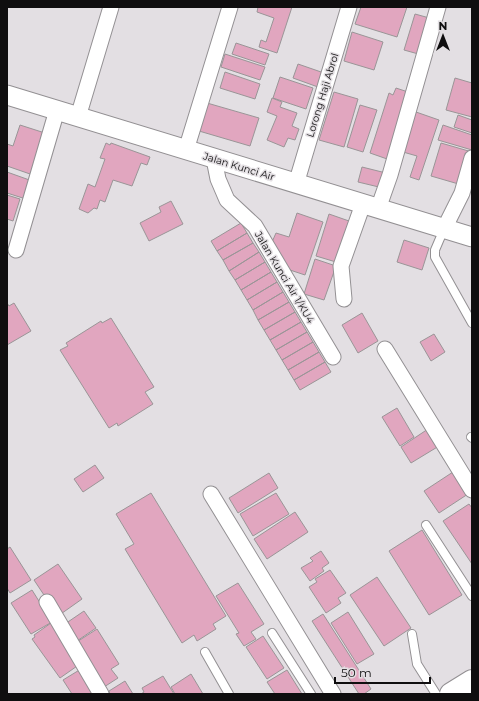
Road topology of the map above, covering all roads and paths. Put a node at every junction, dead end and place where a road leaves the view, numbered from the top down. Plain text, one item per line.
1 (111, 7) edge
2 (230, 7) edge
3 (349, 7) edge
4 (438, 7) edge
5 (7, 95) edge
6 (57, 110) junction
7 (80, 111) junction
8 (188, 144) junction
9 (472, 158) edge
10 (214, 159) junction
11 (298, 178) junction
12 (376, 203) junction
13 (447, 223) junction
14 (472, 237) edge
15 (16, 250) dead end
16 (344, 299) dead end
17 (472, 323) edge
18 (385, 349) dead end
19 (333, 357) dead end
20 (472, 490) edge
21 (211, 494) dead end
22 (426, 525) dead end
23 (472, 596) edge
24 (47, 602) dead end
25 (272, 633) dead end
26 (412, 634) dead end
27 (205, 652) dead end
28 (472, 680) edge
29 (101, 694) edge
30 (229, 694) edge
31 (311, 694) edge
32 (333, 694) edge
33 (436, 694) edge
34 (451, 694) edge

1 - 7 street
2 - 8 street
3 - 11 street, Lorong Haji Abrol
4 - 12 street
5 - 6 street, Jalan Kunci Air
6 - 7 street, Jalan Kunci Air
6 - 15 street
7 - 8 street, Jalan Kunci Air
8 - 10 street, Jalan Kunci Air
9 - 13 street
10 - 11 street, Jalan Kunci Air
10 - 19 street, Jalan Kunci Air 1/KU4
11 - 12 street, Jalan Kunci Air
12 - 13 street, Jalan Kunci Air
12 - 16 street
13 - 14 street, Jalan Kunci Air
13 - 17 lane
18 - 20 street
21 - 32 street
22 - 23 lane
24 - 29 street
25 - 31 lane
26 - 33 lane
27 - 30 lane
28 - 34 highway

